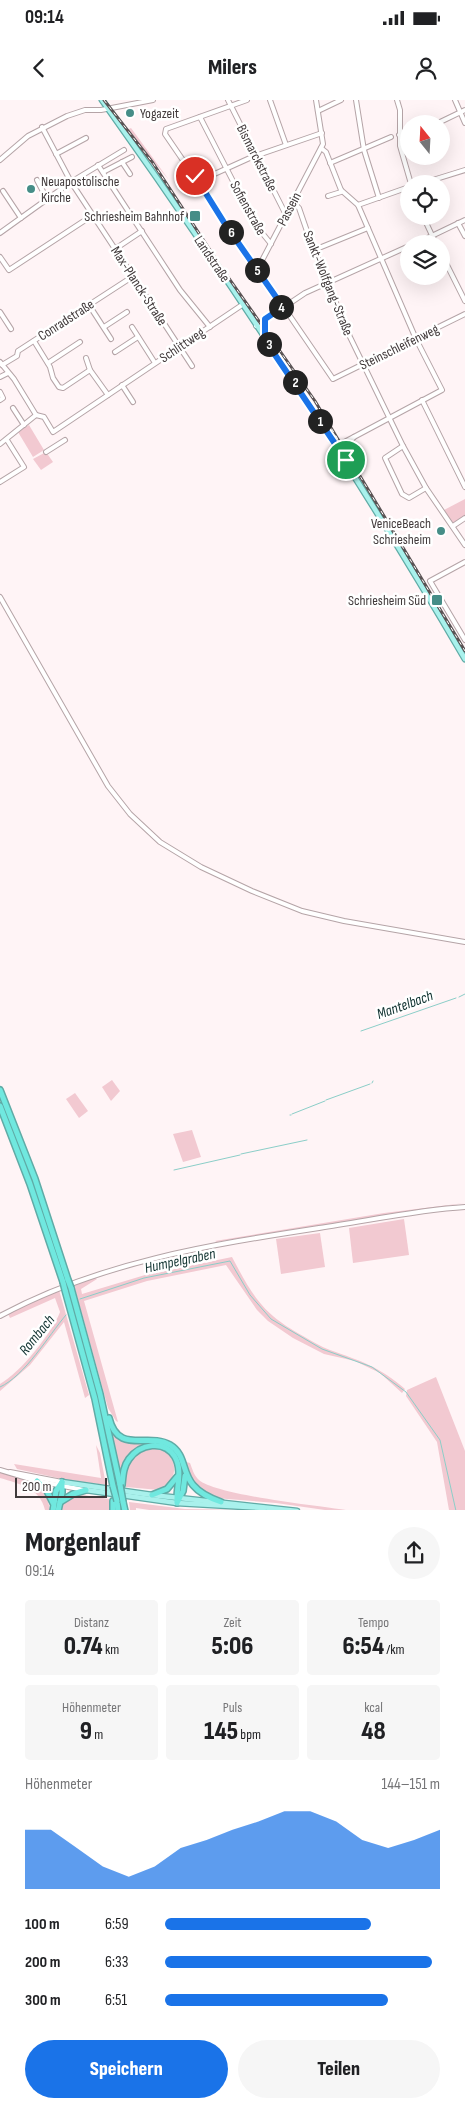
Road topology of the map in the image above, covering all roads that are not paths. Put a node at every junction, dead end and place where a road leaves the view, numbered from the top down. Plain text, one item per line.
1 (102, 100) edge
2 (153, 100) edge
3 (228, 100) edge
4 (247, 100) edge
5 (270, 100) edge
6 (316, 100) edge
7 (340, 100) edge
8 (356, 100) edge
9 (397, 100) edge
10 (455, 100) edge
11 (231, 106) junction
12 (108, 109) junction
13 (318, 111) junction
14 (463, 111) edge
15 (200, 117) junction
16 (450, 117) edge
17 (465, 123) edge
18 (42, 127) junction
19 (322, 134) junction
20 (399, 135) joint
21 (391, 137) dead end
22 (86, 138) dead end
23 (286, 145) junction
24 (321, 148) junction
25 (124, 150) dead end
26 (364, 150) junction
27 (56, 154) junction
28 (256, 156) junction
29 (132, 157) dead end
30 (0, 160) edge
31 (122, 162) junction
32 (330, 163) junction
33 (98, 165) junction
34 (226, 169) junction
35 (465, 170) edge
36 (103, 172) junction
37 (130, 174) dead end
38 (408, 175) edge
39 (449, 175) edge
40 (37, 180) dead end
41 (199, 181) junction
42 (71, 182) junction
43 (341, 190) junction
44 (400, 190) edge
45 (3, 191) dead end
46 (328, 196) dead end
47 (379, 198) junction
48 (47, 199) junction
49 (293, 202) junction
50 (358, 205) junction
51 (92, 215) junction
52 (286, 215) junction
53 (21, 218) junction
54 (465, 220) edge
55 (458, 223) junction
56 (368, 228) junction
57 (142, 231) junction
58 (0, 233) edge
59 (433, 235) edge
60 (465, 236) edge
61 (271, 244) junction
62 (115, 249) junction
63 (314, 250) junction
64 (400, 250) edge
65 (0, 257) edge
66 (380, 259) junction
67 (257, 270) junction
68 (450, 271) edge
69 (132, 276) junction
70 (327, 282) junction
71 (465, 301) edge
72 (88, 305) junction
73 (242, 305) junction
74 (283, 307) junction
75 (0, 312) edge
76 (127, 312) dead end
77 (465, 314) edge
78 (265, 319) junction
79 (256, 326) junction
80 (104, 327) junction
81 (132, 327) dead end
82 (210, 327) junction
83 (11, 329) dead end
84 (138, 337) junction
85 (111, 339) dead end
86 (416, 339) junction
87 (265, 340) junction
88 (34, 341) junction
89 (80, 342) dead end
90 (179, 347) junction
91 (115, 352) dead end
92 (86, 358) dead end
93 (1, 363) edge
94 (48, 363) junction
95 (155, 363) junction
96 (363, 365) junction
97 (192, 366) dead end
98 (90, 370) junction
99 (8, 373) junction
100 (0, 377) edge
101 (122, 385) junction
102 (0, 392) edge
103 (108, 395) junction
104 (0, 400) edge
105 (422, 400) junction
106 (133, 402) dead end
107 (13, 408) dead end
108 (36, 415) junction
109 (389, 417) junction
110 (24, 425) junction
111 (53, 432) junction
112 (356, 435) junction
113 (7, 440) junction
114 (66, 440) dead end
115 (59, 442) junction
116 (0, 444) edge
117 (349, 444) junction
118 (337, 446) junction
119 (403, 446) junction
120 (46, 452) dead end
121 (346, 460) junction
122 (0, 482) edge
123 (465, 487) edge
124 (426, 488) junction
125 (465, 518) edge
126 (453, 526) junction
127 (465, 545) edge
128 (465, 562) edge
129 (0, 597) edge
130 (465, 640) edge
131 (465, 659) edge
132 (465, 942) edge
133 (0, 1090) edge
134 (0, 1106) edge
135 (465, 1207) edge
136 (66, 1281) junction
137 (68, 1289) junction
138 (0, 1316) edge
139 (100, 1394) junction
140 (2, 1470) edge
141 (179, 1474) junction
142 (186, 1476) junction
143 (37, 1481) junction
144 (61, 1485) junction
145 (121, 1485) junction
146 (86, 1490) junction
147 (152, 1495) junction
148 (178, 1500) junction
149 (118, 1501) junction
150 (60, 1502) junction
151 (221, 1502) junction
152 (53, 1503) junction
153 (268, 1508) junction
154 (53, 1510) edge
155 (58, 1510) edge
156 (112, 1510) edge
157 (118, 1510) edge
158 (125, 1510) edge
159 (297, 1510) edge

1 - 12 main road, Landstraße
2 - 12 street
3 - 11 street, Bismarckstraße
4 - 11 street
5 - 23 street
6 - 13 street
7 - 13 street
8 - 26 street
9 - 20 street
10 - 14 street
11 - 15 street
11 - 28 street, Bismarckstraße
12 - 18 street
12 - 73 main road, Landstraße
13 - 19 street
14 - 16 street
14 - 17 street
15 - 34 street, Sofienstraße
15 - 41 street
18 - 27 street, Max-Planck-Straße
18 - 30 street
19 - 23 street
19 - 24 street
20 - 38 street
21 - 26 street
22 - 27 street
23 - 28 street
24 - 32 street
24 - 49 street, Passein
25 - 33 street
26 - 32 street
26 - 47 street
27 - 42 street, Max-Planck-Straße
28 - 34 street
28 - 52 street, Bismarckstraße
29 - 31 street
31 - 36 street
31 - 37 street
32 - 43 street
33 - 36 street
33 - 42 street
34 - 41 street
34 - 61 street, Sofienstraße
35 - 39 street
36 - 57 street
40 - 48 street
41 - 67 street
42 - 48 street
42 - 51 street, Max-Planck-Straße
43 - 46 street
43 - 50 street
44 - 47 street
45 - 53 street
47 - 50 street
48 - 53 street
49 - 52 street, Passein
49 - 63 street, Sankt-Wolfgang-Straße
50 - 56 street
51 - 62 street, Max-Planck-Straße
51 - 65 street
52 - 61 street, Passein
53 - 58 street
54 - 55 street
55 - 59 street
55 - 60 street
56 - 63 street
56 - 66 street
57 - 62 street
57 - 82 street
61 - 67 street, Passein
62 - 69 street, Max-Planck-Straße
63 - 70 street, Sankt-Wolfgang-Straße
64 - 66 street
66 - 70 street
66 - 86 street
67 - 74 street
68 - 71 street
69 - 72 street, Conradstraße
69 - 90 street, Max-Planck-Straße
70 - 74 street
70 - 96 street, Sankt-Wolfgang-Straße
72 - 80 street
72 - 88 street, Conradstraße
73 - 79 main road, Landstraße
73 - 82 street, Schlittweg
74 - 78 street
74 - 96 street, Steinschleifenweg
75 - 83 street
76 - 80 street
77 - 86 street, Steinschleifenweg
78 - 79 street
78 - 87 main road
79 - 87 main road, Landstraße
80 - 85 street
81 - 84 street
82 - 90 street, Schlittweg
84 - 91 street
84 - 95 street
86 - 96 street, Steinschleifenweg
86 - 105 street
87 - 118 main road, Landstraße
88 - 93 street, Conradstraße
88 - 94 street
89 - 94 street
90 - 95 street, Schlittweg
90 - 97 street, Max-Planck-Straße
92 - 98 street
93 - 99 street
94 - 98 street
95 - 101 street, Schlittweg
96 - 109 street, Sankt-Wolfgang-Straße
98 - 103 street
99 - 100 street
99 - 108 street
101 - 103 street, Schlittweg
101 - 106 street
102 - 104 street
103 - 111 street, Schlittweg
105 - 109 street
105 - 123 street
107 - 110 street
108 - 110 street
108 - 111 street
109 - 112 street
109 - 119 street, Sankt-Wolfgang-Straße
110 - 113 street
111 - 115 street
112 - 117 street
112 - 118 street
113 - 116 street
113 - 122 street
114 - 115 street
115 - 120 street
117 - 118 street
117 - 121 street
118 - 121 main road, Landstraße
119 - 124 street, Sankt-Wolfgang-Straße
119 - 124 street
121 - 131 main road, Landstraße
124 - 126 street, Sankt-Wolfgang-Straße
125 - 126 street
126 - 127 street, Sankt-Wolfgang-Straße
128 - 130 street
129 - 132 street
133 - 136 highway
134 - 136 highway
135 - 138 street
136 - 137 highway, bridge
137 - 139 highway
137 - 149 highway, bridge
139 - 142 highway
139 - 145 highway
140 - 143 street
140 - 144 street
141 - 145 highway
141 - 147 highway
141 - 148 highway
142 - 148 highway
142 - 151 highway
143 - 144 street
143 - 152 highway
144 - 146 street
144 - 147 main road
144 - 150 highway
144 - 152 highway
145 - 149 highway, bridge
146 - 148 main road
146 - 150 highway
147 - 148 main road
148 - 151 main road
148 - 153 main road
149 - 156 highway
149 - 157 highway
149 - 158 highway
150 - 155 highway
151 - 153 main road
152 - 154 highway
153 - 159 main road

